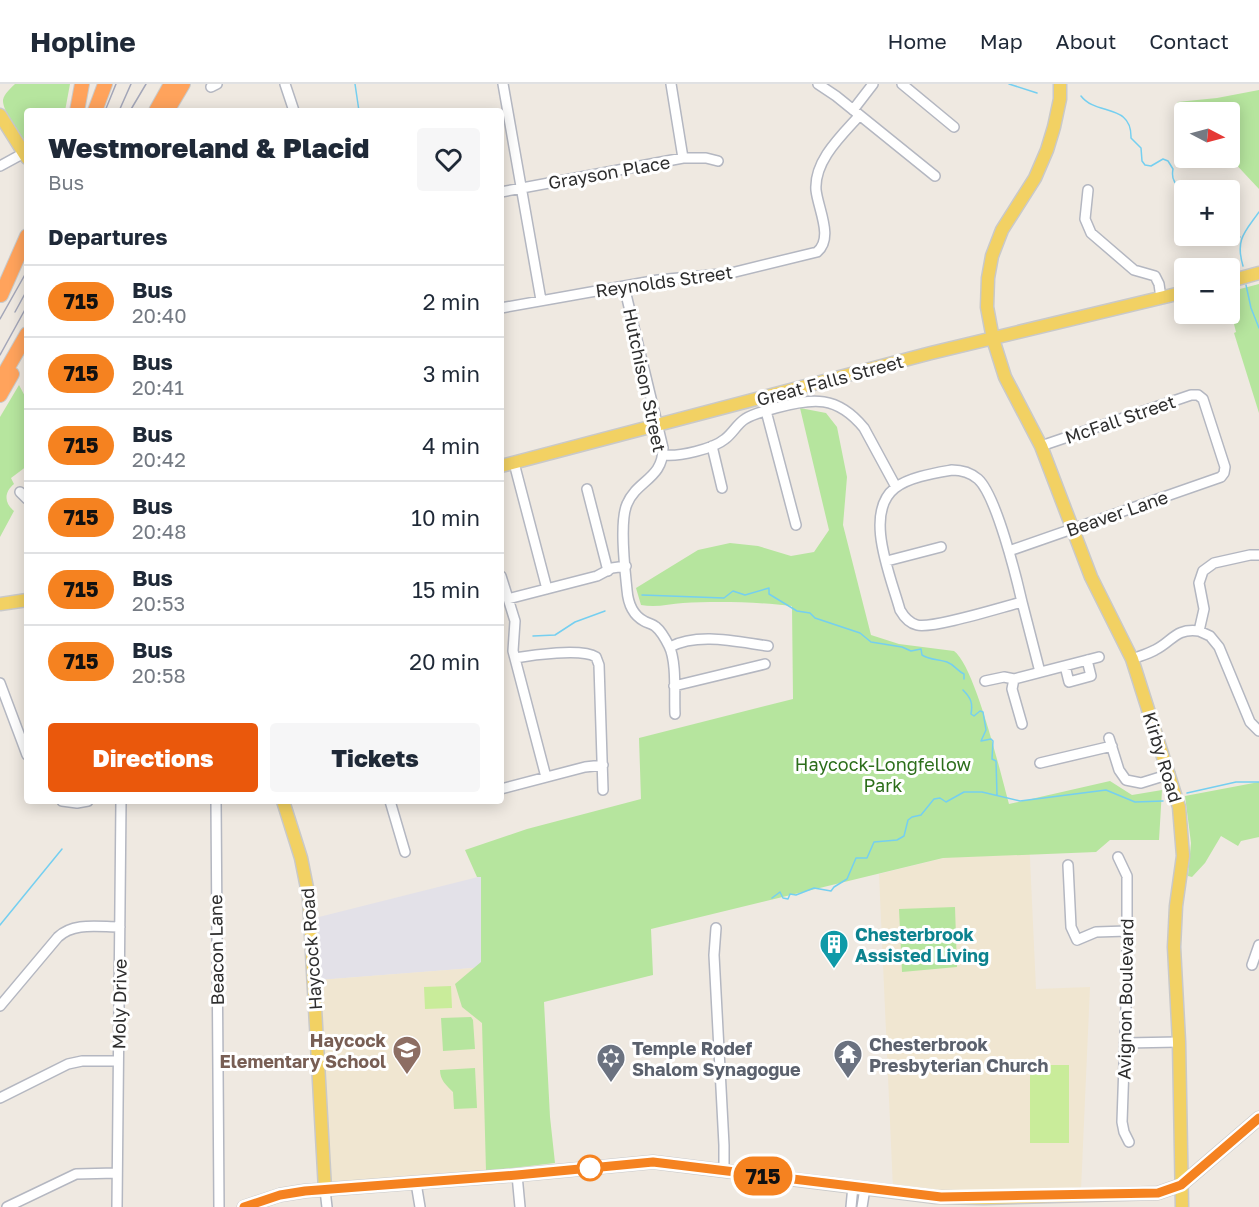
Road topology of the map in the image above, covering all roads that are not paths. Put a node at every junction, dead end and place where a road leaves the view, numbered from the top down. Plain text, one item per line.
1 (82, 84) edge
2 (105, 84) edge
3 (171, 84) edge
4 (183, 84) edge
5 (285, 84) edge
6 (503, 84) edge
7 (671, 84) edge
8 (818, 84) edge
9 (873, 84) edge
10 (902, 84) edge
11 (1060, 84) edge
12 (78, 108) edge
13 (95, 108) edge
14 (158, 108) edge
15 (169, 108) edge
16 (293, 108) edge
17 (856, 113) junction
18 (0, 115) edge
19 (954, 127) dead end
20 (24, 154) edge
21 (24, 156) edge
22 (683, 158) junction
23 (718, 161) dead end
24 (0, 166) edge
25 (935, 176) dead end
26 (520, 189) junction
27 (1088, 190) dead end
28 (504, 192) edge
29 (24, 243) edge
30 (24, 256) edge
31 (1259, 273) edge
32 (1240, 278) edge
33 (624, 286) junction
34 (1174, 295) edge
35 (1, 296) edge
36 (1161, 298) junction
37 (541, 300) junction
38 (504, 307) edge
39 (24, 339) edge
40 (993, 339) junction
41 (24, 353) edge
42 (0, 381) edge
43 (0, 395) edge
44 (766, 411) junction
45 (658, 426) junction
46 (712, 446) junction
47 (1041, 446) junction
48 (663, 455) junction
49 (514, 463) junction
50 (504, 465) edge
51 (1226, 474) joint
52 (896, 487) junction
53 (722, 488) dead end
54 (587, 489) dead end
55 (796, 525) dead end
56 (1071, 528) junction
57 (941, 547) dead end
58 (1009, 551) junction
59 (1259, 555) edge
60 (887, 561) junction
61 (626, 566) junction
62 (608, 571) junction
63 (504, 586) edge
64 (547, 589) junction
65 (508, 599) junction
66 (24, 600) edge
67 (1022, 602) junction
68 (0, 604) edge
69 (1199, 631) junction
70 (768, 646) dead end
71 (670, 647) junction
72 (1100, 657) dead end
73 (515, 658) junction
74 (1132, 659) junction
75 (1087, 660) junction
76 (765, 664) dead end
77 (1065, 666) junction
78 (1040, 672) junction
79 (1014, 679) junction
80 (985, 681) dead end
81 (0, 683) edge
82 (674, 686) junction
83 (675, 714) dead end
84 (1022, 724) dead end
85 (1259, 731) edge
86 (24, 748) edge
87 (1040, 763) dead end
88 (603, 765) junction
89 (1170, 774) junction
90 (546, 777) junction
91 (504, 788) edge
92 (603, 790) dead end
93 (121, 804) edge
94 (216, 804) edge
95 (284, 804) edge
96 (391, 804) edge
97 (405, 852) dead end
98 (1118, 857) dead end
99 (1068, 865) dead end
100 (120, 927) junction
101 (716, 928) dead end
102 (1127, 931) junction
103 (1259, 945) edge
104 (1252, 965) dead end
105 (0, 1006) edge
106 (1179, 1042) junction
107 (1125, 1043) junction
108 (118, 1061) junction
109 (0, 1098) edge
110 (1257, 1124) edge
111 (1129, 1142) dead end
112 (724, 1171) junction
113 (116, 1173) junction
114 (517, 1175) junction
115 (416, 1183) junction
116 (1181, 1185) junction
117 (859, 1187) junction
118 (326, 1190) junction
119 (984, 1202) edge
120 (7, 1207) edge
121 (117, 1207) edge
122 (219, 1207) edge
123 (244, 1207) edge
124 (327, 1207) edge
125 (420, 1207) edge
126 (520, 1207) edge
127 (851, 1207) edge
128 (862, 1207) edge
129 (1182, 1207) edge

1 - 12 highway
2 - 13 highway
3 - 14 highway
4 - 15 highway
5 - 16 street
6 - 26 street
7 - 22 street
8 - 17 street
9 - 17 street
10 - 19 street
11 - 40 main road, Kirby Road
17 - 25 street
17 - 33 street, Reynolds Street
18 - 20 main road
21 - 24 street
22 - 23 street, Grayson Place
22 - 26 street, Grayson Place
26 - 28 street, Grayson Place
26 - 37 street
27 - 36 street
29 - 35 highway
30 - 35 highway
31 - 32 main road
33 - 37 street, Reynolds Street
33 - 45 street, Hutchison Street
34 - 36 main road, Great Falls Street
36 - 40 main road, Great Falls Street
37 - 38 street, Reynolds Street
39 - 42 highway
40 - 45 main road, Great Falls Street
40 - 47 main road, Kirby Road
41 - 43 highway
44 - 46 street
44 - 52 street
44 - 55 street
45 - 48 street, Hutchison Street
45 - 49 main road, Great Falls Street
46 - 48 street
46 - 53 street
47 - 51 street, McFall Street
47 - 56 main road, Kirby Road
48 - 61 street, Hutchison Street
49 - 50 main road, Great Falls Street
49 - 64 street
51 - 56 street, Beaver Lane
52 - 58 street
52 - 60 street
54 - 62 street
56 - 58 street, Beaver Lane
56 - 74 main road, Kirby Road
57 - 60 street
58 - 67 street
59 - 69 street
60 - 67 street
61 - 62 street
61 - 71 street, Hutchison Street
62 - 64 street
63 - 65 street
64 - 65 street
65 - 73 street
66 - 68 main road
67 - 78 street
69 - 74 street
69 - 85 street
70 - 71 street
71 - 82 street
72 - 75 street
73 - 88 street
73 - 90 street
74 - 89 main road, Kirby Road
75 - 77 street
75 - 77 street
76 - 82 street
77 - 78 street
78 - 79 street
79 - 80 street
79 - 84 street
81 - 86 street
82 - 83 street
87 - 89 street
88 - 90 street
88 - 92 street
89 - 106 main road, Kirby Road
90 - 91 street
93 - 100 street, Moly Drive
94 - 122 street, Beacon Lane
95 - 118 main road, Haycock Road
96 - 97 street
98 - 102 street, Avignon Boulevard
99 - 102 street
100 - 105 street
100 - 108 street, Moly Drive
101 - 112 street
102 - 107 street, Avignon Boulevard
103 - 104 street
106 - 107 street
106 - 116 main road, Kirby Road
107 - 111 street, Avignon Boulevard
108 - 109 street
108 - 113 street, Moly Drive
110 - 116 main road
112 - 114 main road
112 - 117 main road
113 - 120 street
113 - 121 street, Moly Drive
114 - 115 main road
114 - 126 street
115 - 118 main road
115 - 125 street
116 - 119 main road
116 - 129 main road, Kirby Road
117 - 119 main road
117 - 127 street
117 - 128 street
118 - 123 main road
118 - 124 street, Haycock Road

